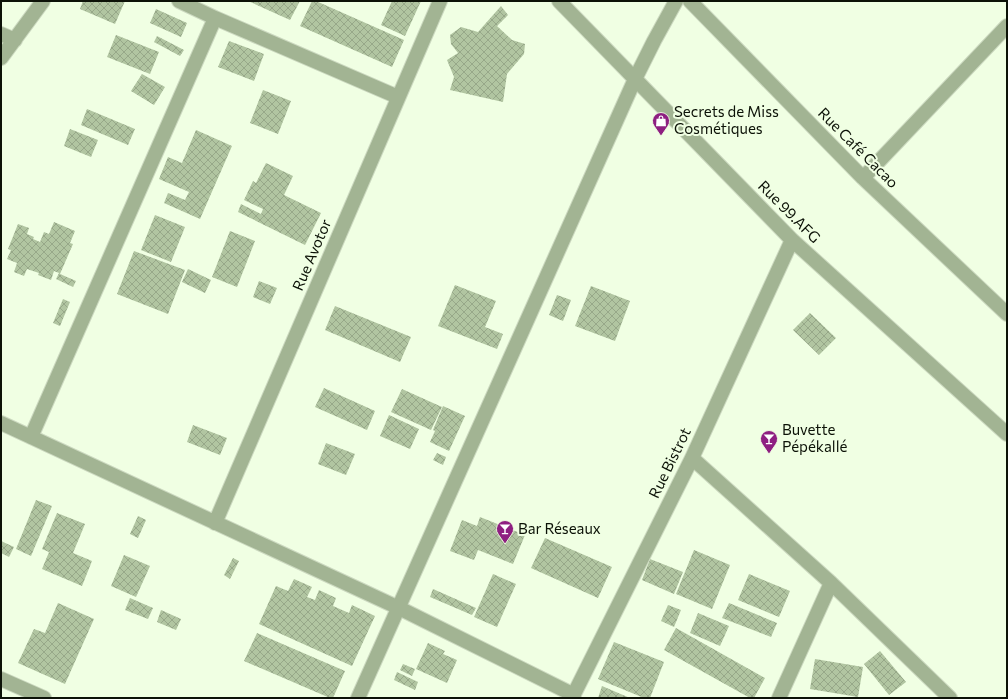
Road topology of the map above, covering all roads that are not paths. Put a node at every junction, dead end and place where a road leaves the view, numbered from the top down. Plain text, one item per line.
1 (43, 1) edge
2 (179, 1) edge
3 (440, 1) edge
4 (559, 1) edge
5 (676, 1) edge
6 (690, 1) edge
7 (215, 18) junction
8 (1007, 26) edge
9 (1, 34) edge
10 (15, 40) junction
11 (1, 58) edge
12 (635, 79) junction
13 (398, 97) junction
14 (863, 178) junction
15 (792, 240) junction
16 (1007, 314) edge
17 (1, 423) edge
18 (1007, 434) edge
19 (31, 437) junction
20 (692, 458) junction
21 (215, 523) junction
22 (831, 583) junction
23 (399, 608) junction
24 (1, 679) edge
25 (573, 696) edge
26 (44, 698) edge
27 (358, 698) edge
28 (779, 698) edge
29 (950, 698) edge

1 - 10 street
2 - 7 street
3 - 13 street, Rue Avotor
4 - 12 street, Rue 99.AFG
5 - 12 street
6 - 14 street, Rue Café Cacao
7 - 13 street
7 - 19 street
8 - 14 street
9 - 10 street
10 - 11 street
12 - 15 street, Rue 99.AFG
12 - 23 street
13 - 21 street, Rue Avotor
14 - 16 street, Rue Café Cacao
15 - 18 street, Rue 99.AFG
15 - 20 street, Rue Bistrot
17 - 19 street
19 - 21 street
20 - 22 street
20 - 25 street, Rue Bistrot
21 - 23 street
22 - 28 street
22 - 29 street
23 - 25 street
23 - 27 street
24 - 26 street

